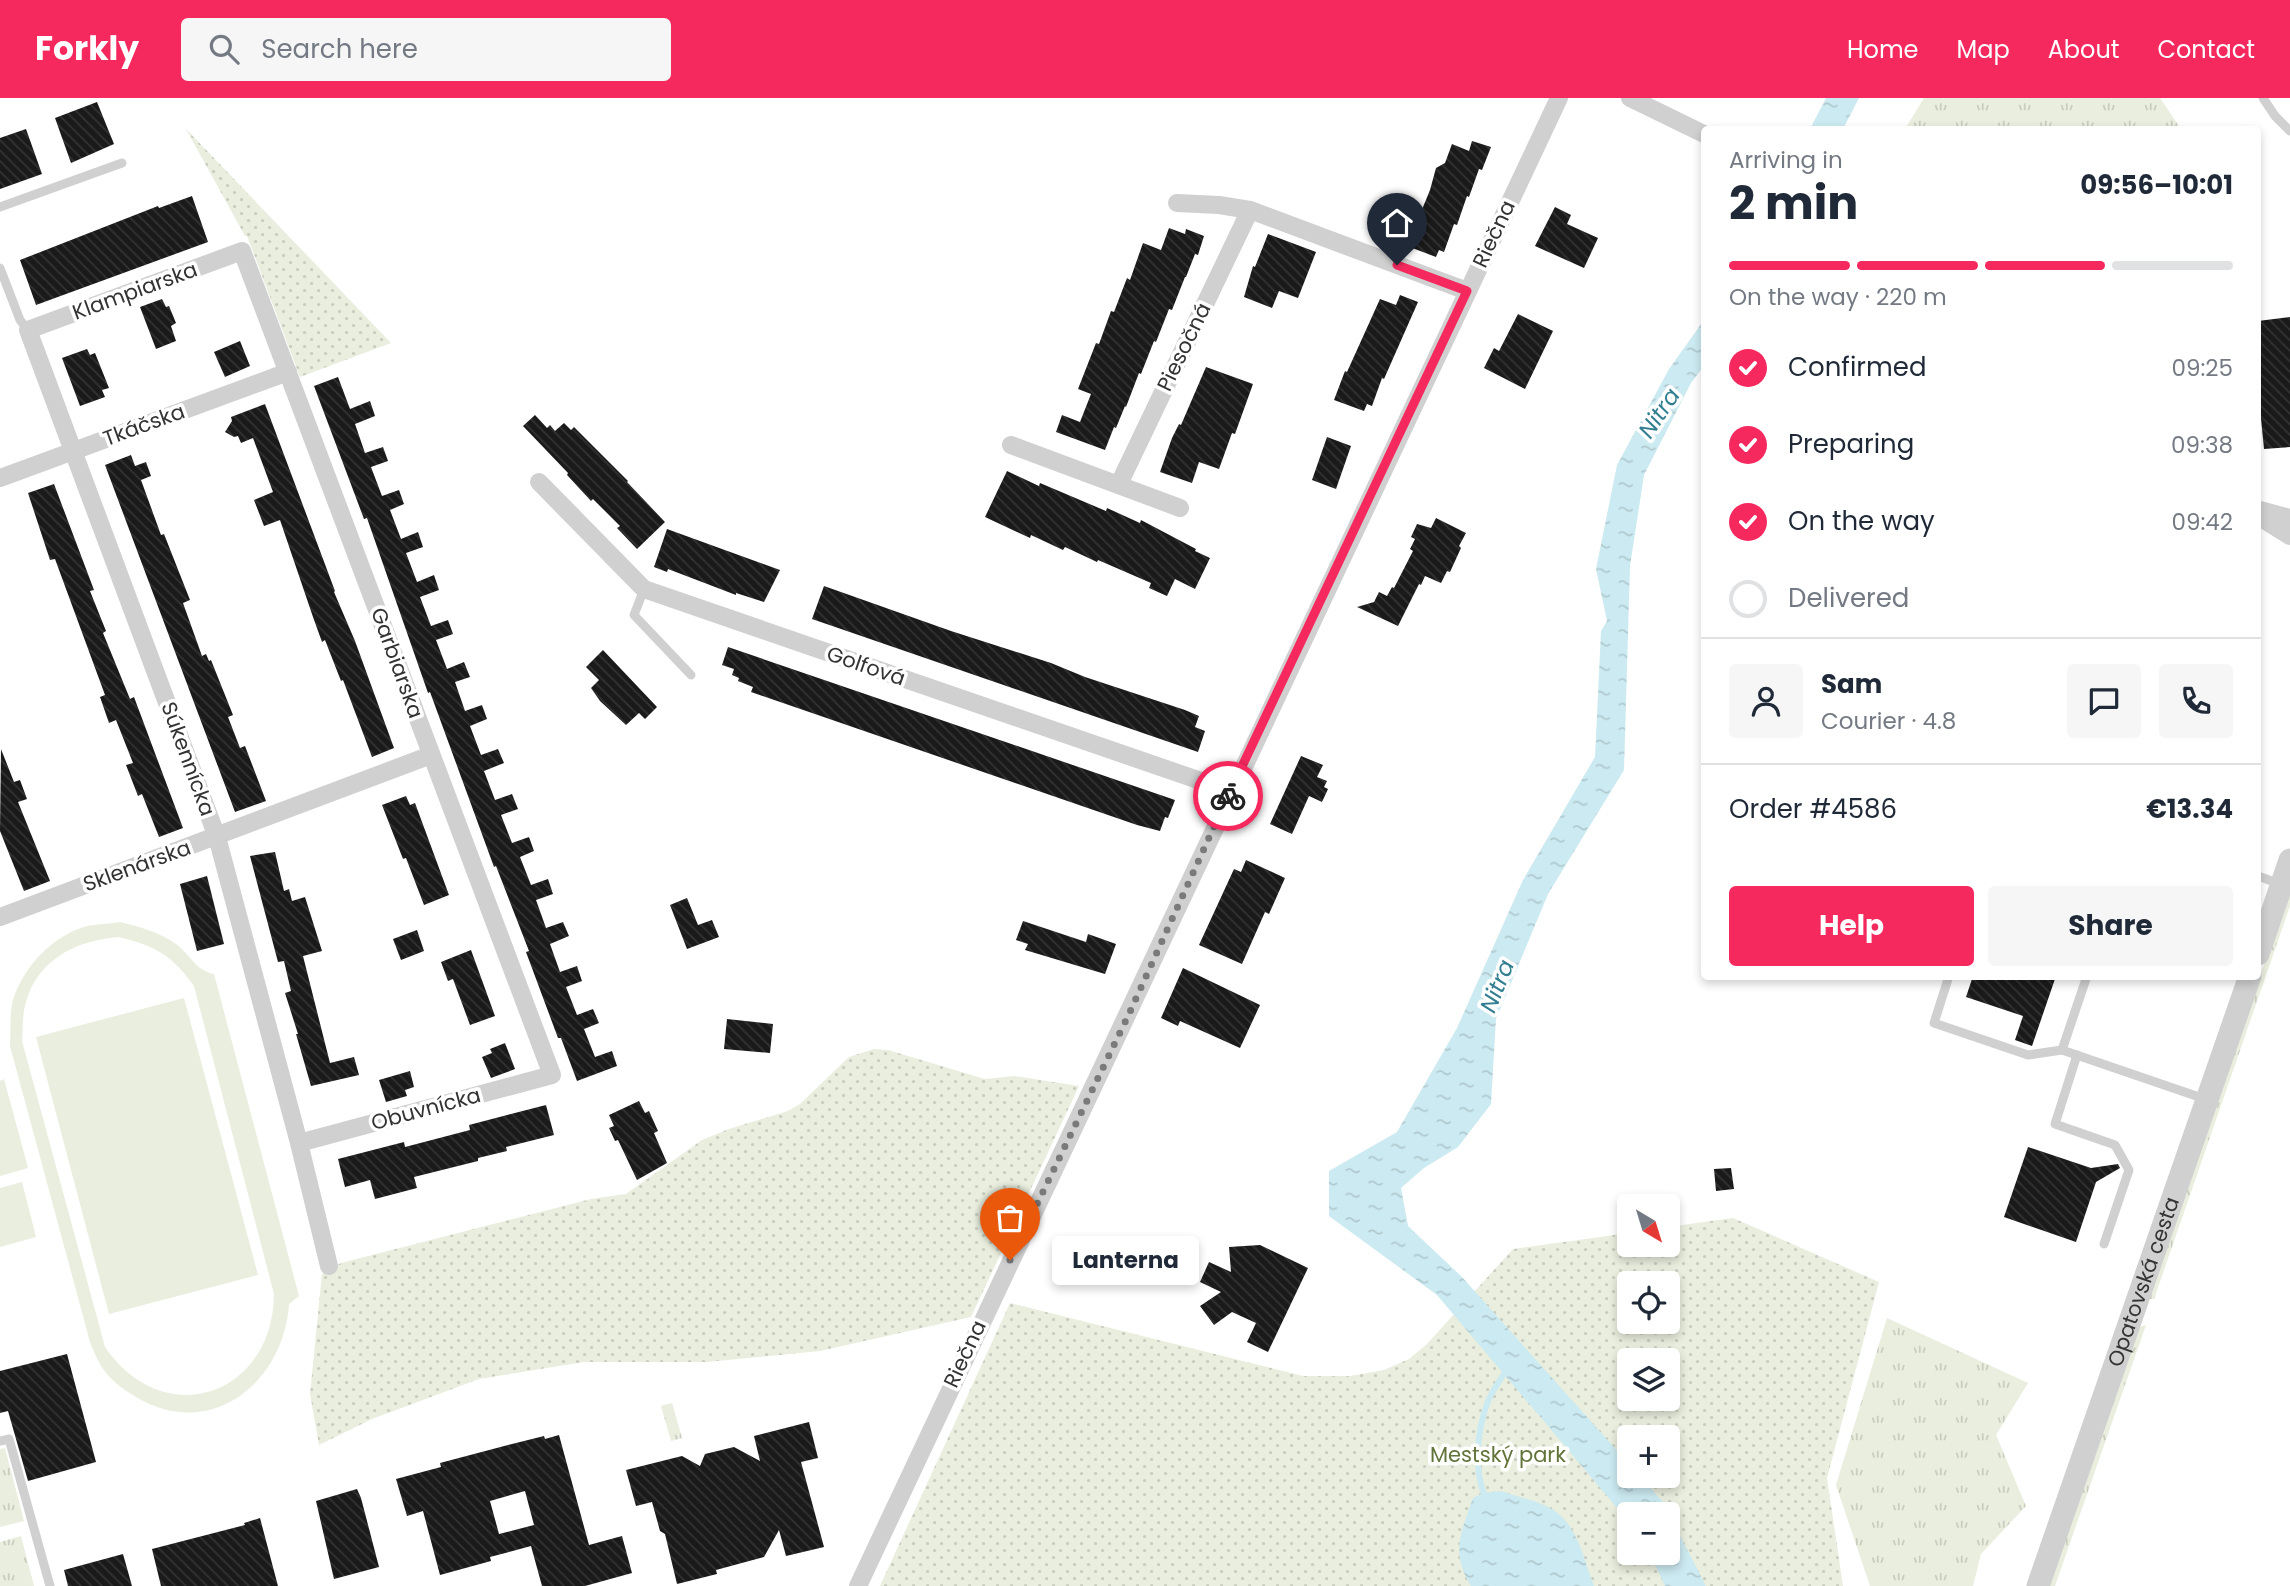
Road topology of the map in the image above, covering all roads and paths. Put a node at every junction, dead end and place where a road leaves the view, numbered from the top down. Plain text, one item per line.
1 (1559, 98) edge
2 (1630, 98) edge
3 (2263, 98) edge
4 (2290, 131) edge
5 (1701, 133) edge
6 (122, 163) dead end
7 (1177, 203) dead end
8 (0, 207) edge
9 (1250, 210) junction
10 (242, 251) joint
11 (0, 268) edge
12 (1467, 291) junction
13 (28, 330) junction
14 (288, 372) junction
15 (1011, 445) dead end
16 (74, 451) junction
17 (0, 478) edge
18 (539, 482) dead end
19 (1119, 484) junction
20 (1180, 508) dead end
21 (2261, 510) edge
22 (2261, 518) edge
23 (2290, 518) edge
24 (2290, 536) edge
25 (644, 589) junction
26 (691, 675) dead end
27 (431, 755) junction
28 (1230, 791) junction
29 (217, 837) junction
30 (2290, 860) edge
31 (2261, 877) edge
32 (2282, 884) junction
33 (1, 915) edge
34 (2261, 945) edge
35 (1948, 980) edge
36 (2086, 980) edge
37 (2249, 980) edge
38 (2062, 1050) junction
39 (2077, 1055) junction
40 (552, 1075) joint
41 (2207, 1100) junction
42 (299, 1143) junction
43 (2104, 1244) dead end
44 (329, 1266) dead end
45 (0, 1441) edge
46 (50, 1586) edge
47 (858, 1586) edge
48 (2038, 1586) edge

1 - 12 street, Riečna
2 - 5 street
3 - 4 lane
6 - 8 lane
7 - 9 street
9 - 12 street
9 - 19 street, Piesočná
10 - 13 street, Klampiarska
10 - 14 street, Garbiarska
11 - 13 lane, Súkennícka
12 - 28 street, Riečna
13 - 16 street, Súkennícka
14 - 16 street, Tkáčska
14 - 27 street, Garbiarska
15 - 19 street
16 - 17 street, Tkáčska
16 - 29 street, Súkennícka
18 - 25 street, Golfová
19 - 20 street
21 - 23 street
22 - 24 street
25 - 26 lane
25 - 28 street, Golfová
27 - 29 street, Sklenárska
27 - 40 street, Garbiarska
28 - 47 street, Riečna
29 - 33 street, Sklenárska
29 - 42 street, Súkennícka
30 - 32 street
31 - 32 lane
32 - 34 street
35 - 38 lane
36 - 38 lane
37 - 41 street, Opatovská cesta
38 - 39 lane
39 - 41 lane
39 - 43 lane
40 - 42 street, Obuvnícka
41 - 48 street, Opatovská cesta
42 - 44 street, Súkennícka
45 - 46 lane

